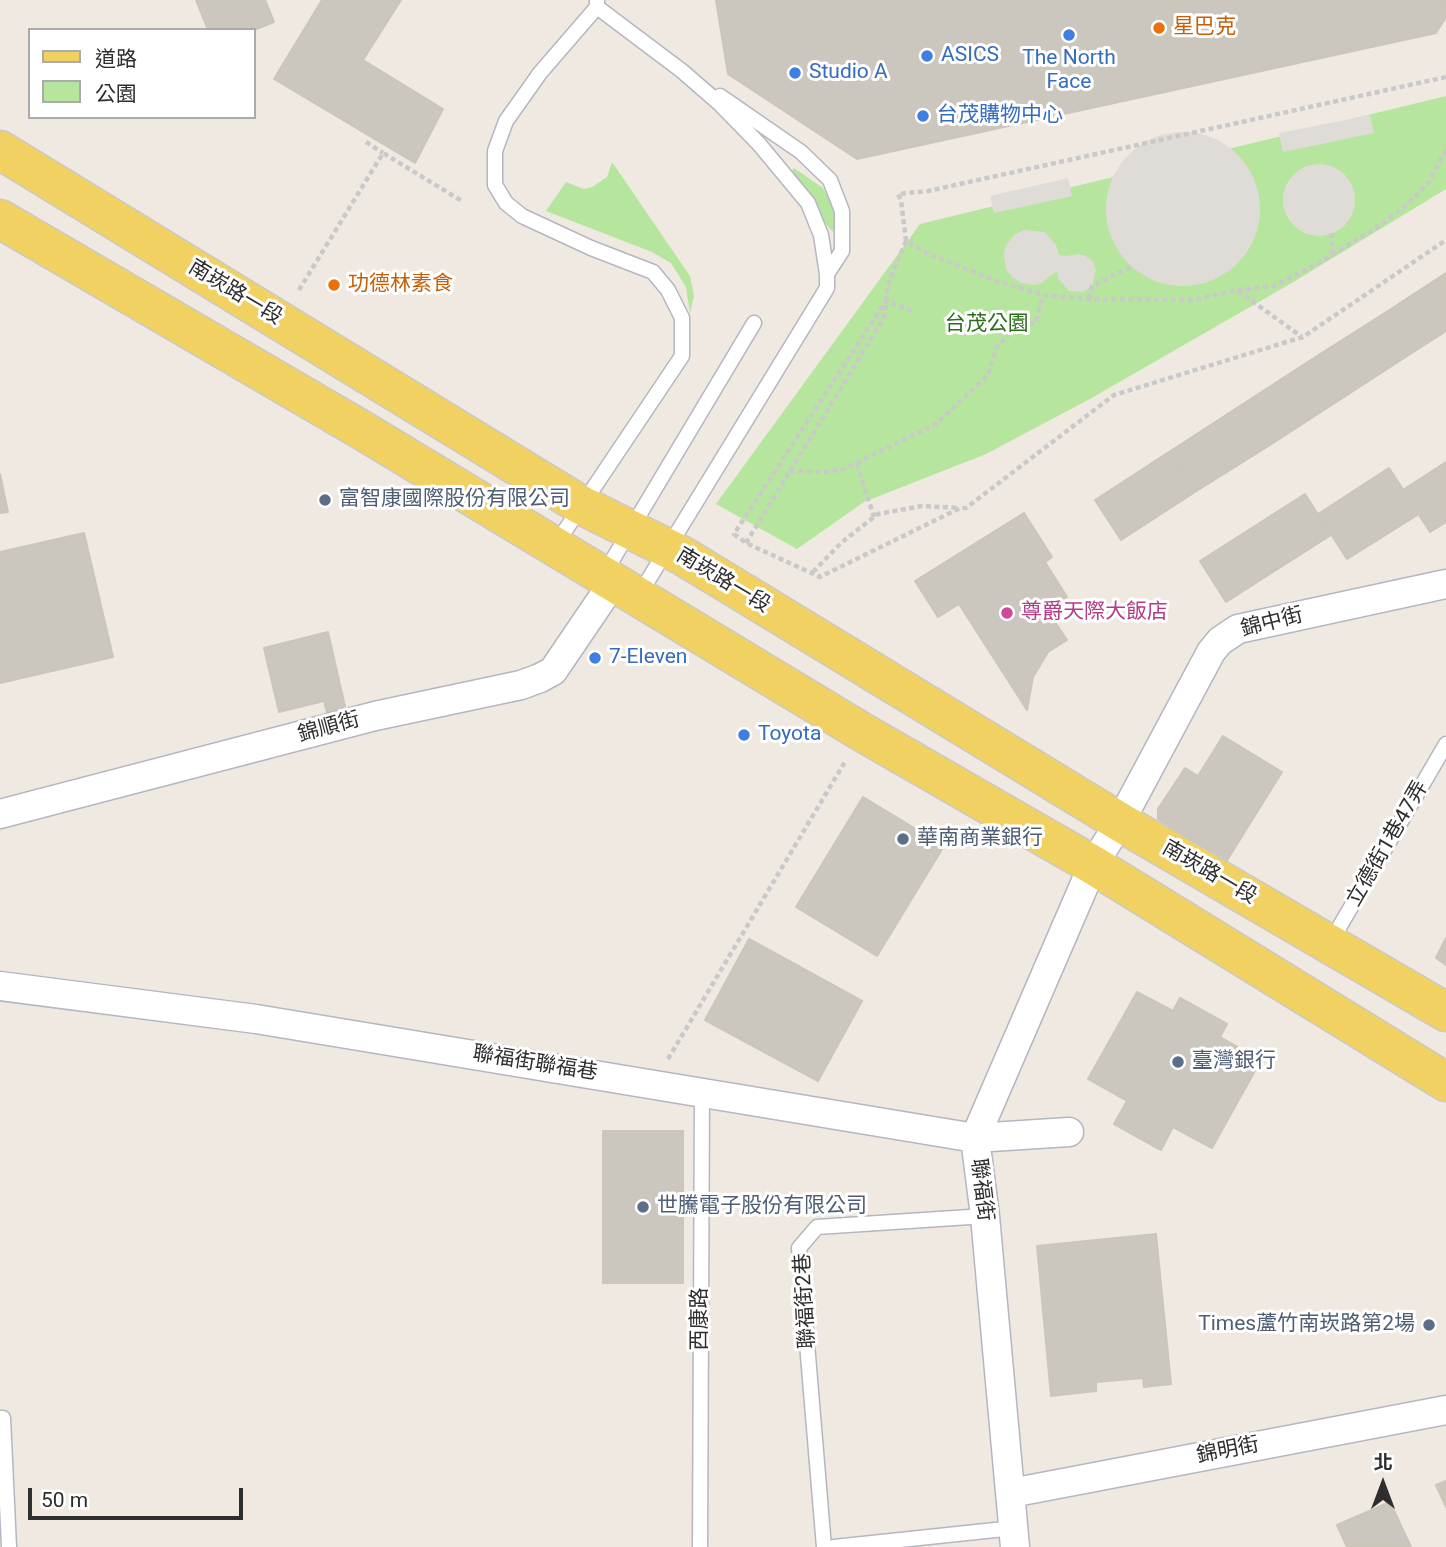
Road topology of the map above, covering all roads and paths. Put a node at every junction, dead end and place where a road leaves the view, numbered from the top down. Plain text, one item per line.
1 (597, 4) edge
2 (682, 71) junction
3 (1446, 77) edge
4 (366, 142) dead end
5 (1446, 149) edge
6 (0, 150) edge
7 (383, 153) junction
8 (462, 201) dead end
9 (0, 219) edge
10 (1332, 233) dead end
11 (1446, 240) edge
12 (906, 241) junction
13 (1332, 254) junction
14 (1132, 267) dead end
15 (827, 274) junction
16 (299, 290) dead end
17 (1237, 290) junction
18 (1043, 295) junction
19 (1089, 299) junction
20 (886, 301) junction
21 (912, 311) dead end
22 (754, 323) dead end
23 (1303, 337) junction
24 (858, 464) junction
25 (790, 471) junction
26 (581, 505) junction
27 (960, 508) junction
28 (874, 517) junction
29 (746, 543) junction
30 (555, 545) junction
31 (667, 548) junction
32 (813, 572) junction
33 (619, 584) junction
34 (1446, 584) edge
35 (862, 732) junction
36 (1446, 744) edge
37 (0, 814) edge
38 (1120, 822) junction
39 (1093, 865) junction
40 (1330, 944) junction
41 (0, 986) edge
42 (1446, 1012) edge
43 (1446, 1082) edge
44 (654, 1083) junction
45 (702, 1091) junction
46 (1069, 1132) dead end
47 (975, 1138) junction
48 (985, 1216) junction
49 (1446, 1410) edge
50 (1, 1418) edge
51 (1011, 1493) junction
52 (1014, 1538) edge
53 (9, 1547) edge
54 (700, 1547) edge
55 (824, 1547) edge
56 (834, 1547) edge

1 - 2 lane
1 - 26 lane
2 - 15 lane
2 - 15 lane
3 - 12 path
4 - 7 path
5 - 13 path
6 - 26 main road, 南崁路一段
7 - 8 path
7 - 16 path
9 - 30 main road
10 - 13 path
11 - 23 path
12 - 18 path
12 - 20 path
13 - 17 path
14 - 19 path
15 - 31 lane
17 - 19 path
17 - 23 path
18 - 19 path
18 - 24 path
20 - 21 path
20 - 25 path
20 - 29 path
22 - 33 lane
23 - 27 path
24 - 25 path
24 - 28 path
25 - 29 path
26 - 30 lane
26 - 31 main road, 南崁路一段
27 - 28 path
27 - 32 path
28 - 32 path
29 - 32 path
30 - 33 main road
31 - 33 lane
31 - 38 main road, 南崁路一段
33 - 35 main road
33 - 37 street, 錦順街
34 - 38 street, 錦中街
35 - 39 main road
35 - 44 path
36 - 40 lane, 立德街1巷47弄
38 - 39 street, 聯福街
38 - 40 main road, 南崁路一段
39 - 43 main road
39 - 47 street, 聯福街
40 - 42 main road, 南崁路一段
41 - 44 street, 聯福街聯福巷
44 - 45 street, 聯福街聯福巷
45 - 47 street, 聯福街聯福巷
45 - 54 lane, 西康路
46 - 47 street, 聯福街聯福巷
47 - 48 street, 聯福街
48 - 51 street, 聯福街
48 - 55 lane, 聯福街2巷
49 - 51 street, 錦明街
50 - 53 lane
51 - 52 street, 聯福街
52 - 56 lane

